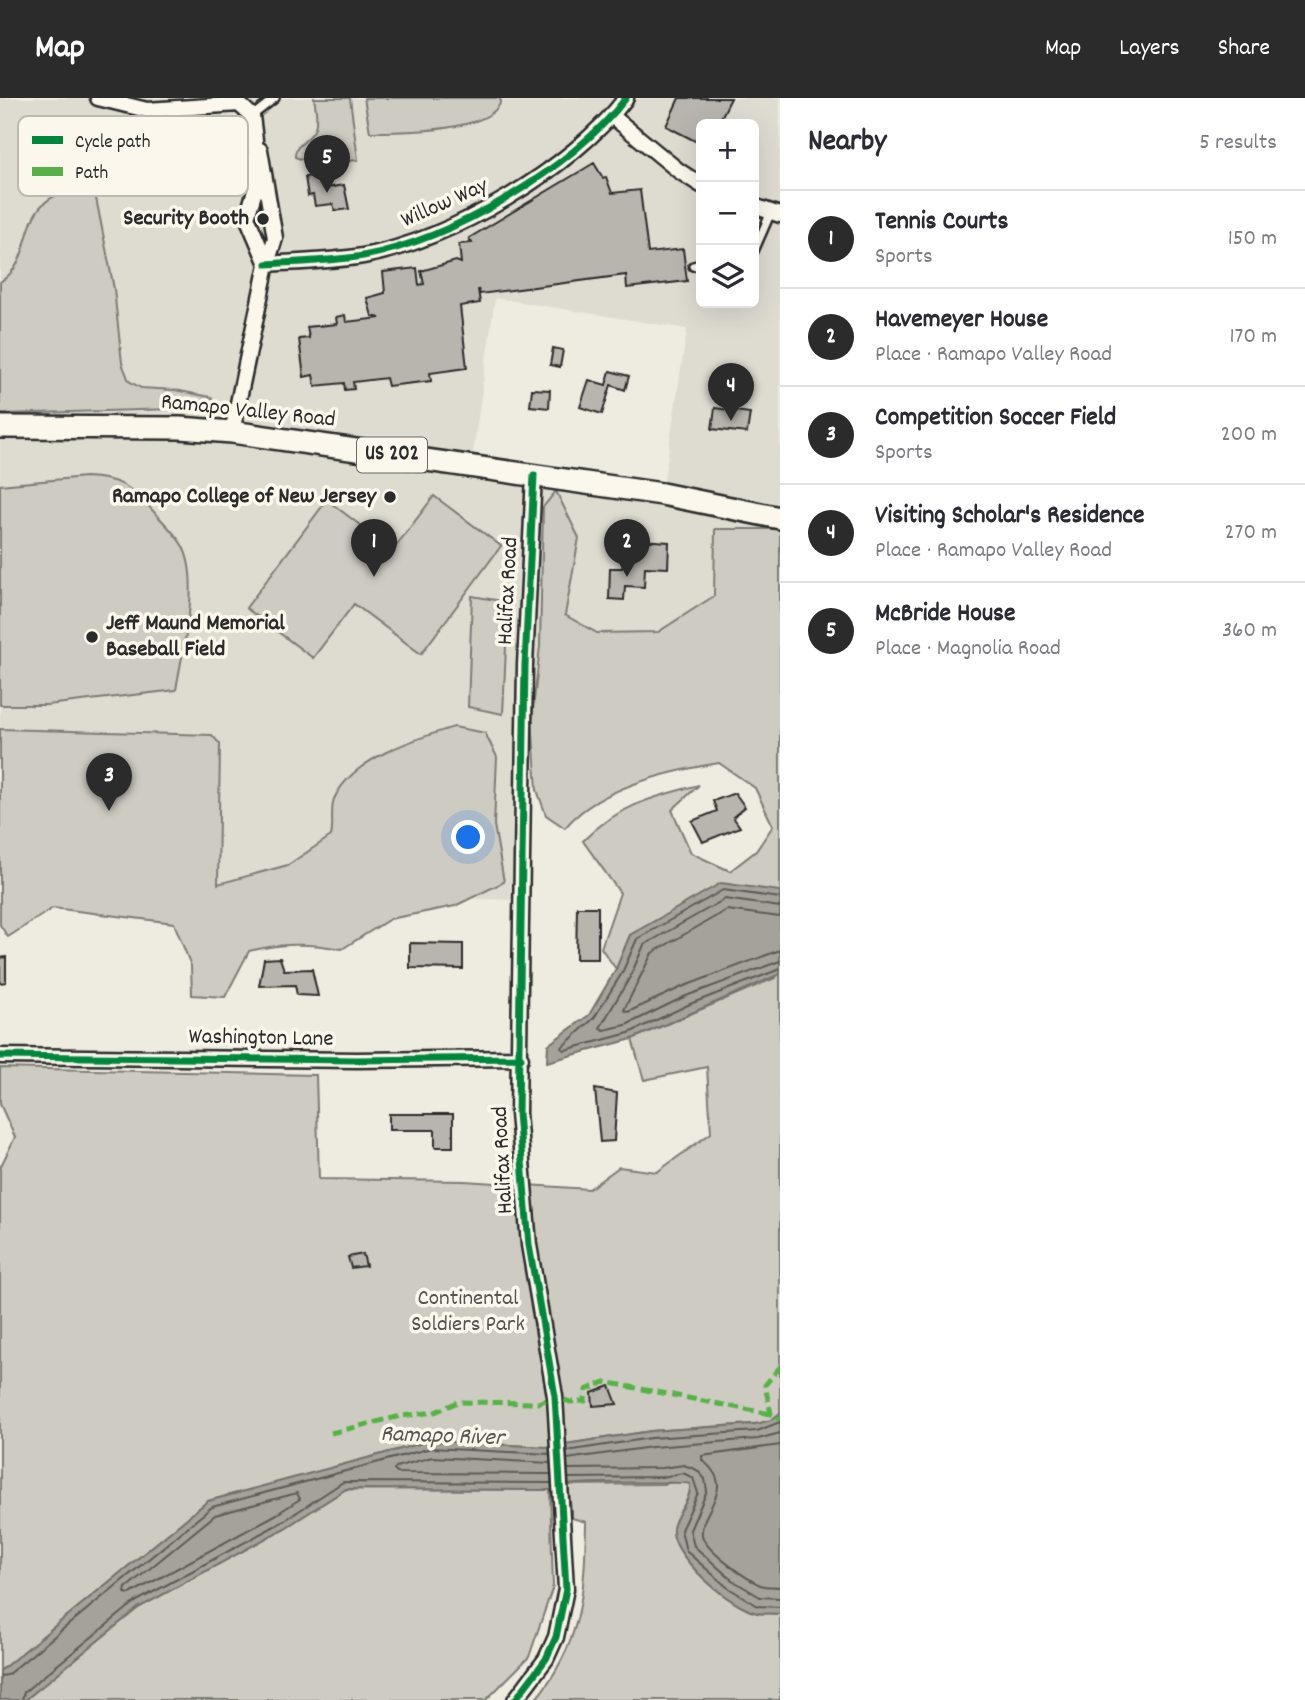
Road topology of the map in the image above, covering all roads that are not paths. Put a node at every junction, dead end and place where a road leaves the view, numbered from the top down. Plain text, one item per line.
1 (98, 98) edge
2 (275, 98) edge
3 (626, 98) edge
4 (219, 102) edge
5 (252, 116) junction
6 (612, 116) junction
7 (255, 140) junction
8 (696, 182) edge
9 (759, 208) edge
10 (776, 213) edge
11 (757, 245) edge
12 (267, 264) junction
13 (0, 427) edge
14 (232, 432) junction
15 (534, 475) junction
16 (780, 518) edge
17 (0, 1056) edge
18 (521, 1058) junction
19 (516, 1700) edge

1 - 4 street
2 - 5 lane
3 - 6 street, Willow Way
4 - 5 street
5 - 7 street
6 - 8 street
6 - 12 street, Willow Way
7 - 12 street
7 - 12 street
9 - 10 street
10 - 11 lane
12 - 14 street
13 - 14 main road, Ramapo Valley Road / US 202
14 - 15 main road, Ramapo Valley Road / US 202
15 - 16 main road, Ramapo Valley Road / US 202
15 - 18 street, Halifax Road
17 - 18 street, Washington Lane
18 - 19 street, Halifax Road

